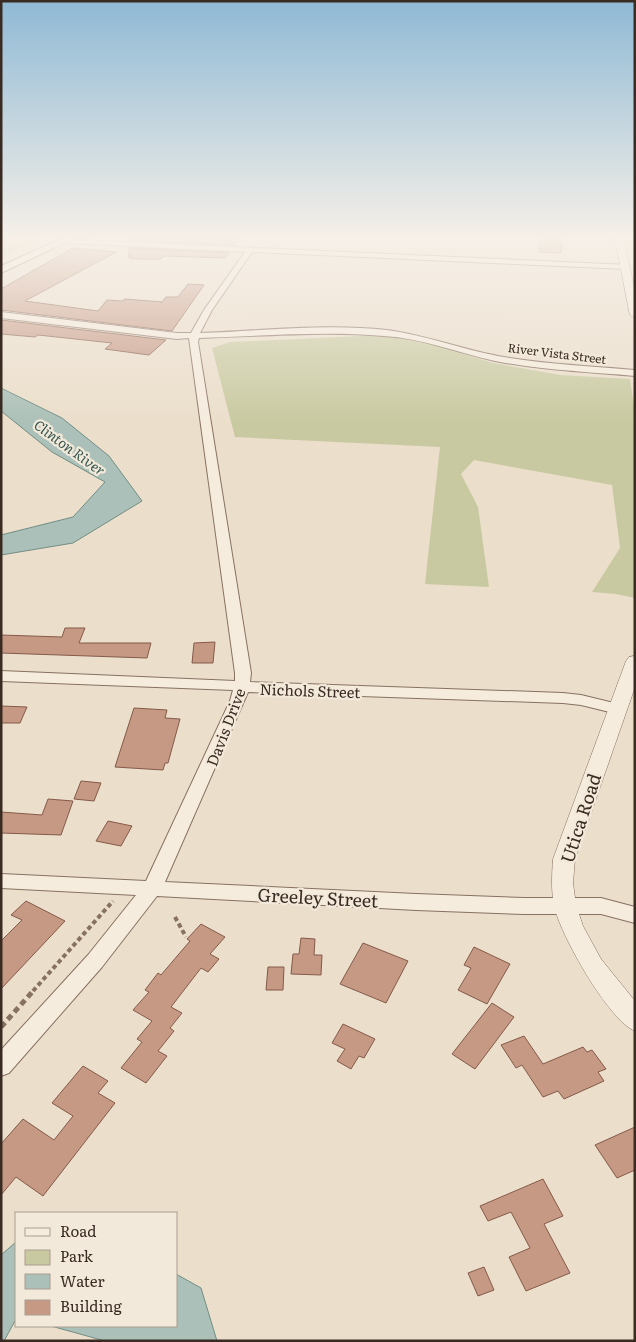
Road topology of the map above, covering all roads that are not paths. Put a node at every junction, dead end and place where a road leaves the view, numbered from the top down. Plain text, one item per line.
1 (215, 301) edge
2 (632, 301) edge
3 (635, 314) edge
4 (1, 315) edge
5 (193, 336) junction
6 (635, 373) edge
7 (635, 661) edge
8 (1, 676) edge
9 (242, 686) junction
10 (618, 709) junction
11 (1, 881) edge
12 (152, 889) junction
13 (564, 906) junction
14 (635, 915) edge
15 (635, 1020) edge
16 (1, 1066) edge

1 - 5 street
2 - 3 street
4 - 5 street, River Vista Street
5 - 6 street, River Vista Street
5 - 9 street, Davis Drive
7 - 10 street, Utica Road
8 - 9 street, Nichols Street
9 - 10 street, Nichols Street
9 - 12 street, Davis Drive
10 - 13 street, Utica Road
11 - 12 street, Greeley Street
12 - 13 street, Greeley Street
12 - 16 street, Davis Drive
13 - 14 street, Greeley Street
13 - 15 street, Utica Road

